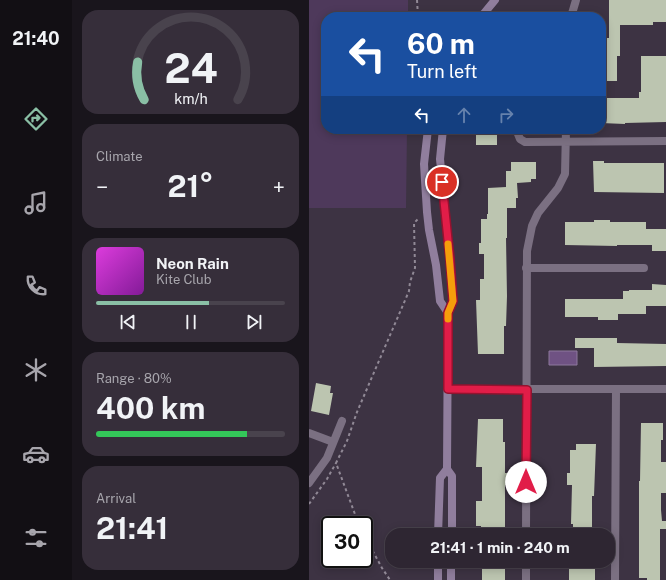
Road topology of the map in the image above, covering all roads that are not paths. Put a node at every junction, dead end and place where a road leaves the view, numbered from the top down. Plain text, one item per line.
1 (495, 0) edge
2 (577, 0) edge
3 (485, 12) edge
4 (573, 12) edge
5 (427, 134) edge
6 (442, 134) edge
7 (518, 134) edge
8 (566, 134) edge
9 (666, 140) edge
10 (566, 142) junction
11 (526, 268) junction
12 (644, 268) dead end
13 (448, 313) junction
14 (448, 389) junction
15 (616, 389) junction
16 (666, 389) edge
17 (527, 390) junction
18 (342, 421) dead end
19 (309, 433) edge
20 (333, 442) junction
21 (447, 469) junction
22 (309, 483) edge
23 (438, 528) edge
24 (452, 528) edge
25 (526, 528) edge
26 (438, 568) edge
27 (451, 568) edge
28 (526, 568) edge
29 (437, 580) edge
30 (451, 580) edge
31 (526, 580) edge
32 (615, 580) edge

1 - 3 main road
2 - 4 street
5 - 13 main road
6 - 13 main road
7 - 10 street
8 - 10 street
9 - 10 street
10 - 11 street
11 - 12 street
11 - 17 street
13 - 14 main road
14 - 17 street
14 - 21 main road
15 - 16 street
15 - 17 street
15 - 32 street
17 - 25 street
18 - 20 street
19 - 20 street
20 - 22 street
21 - 23 main road
21 - 24 main road
26 - 29 main road
27 - 30 main road
28 - 31 street

